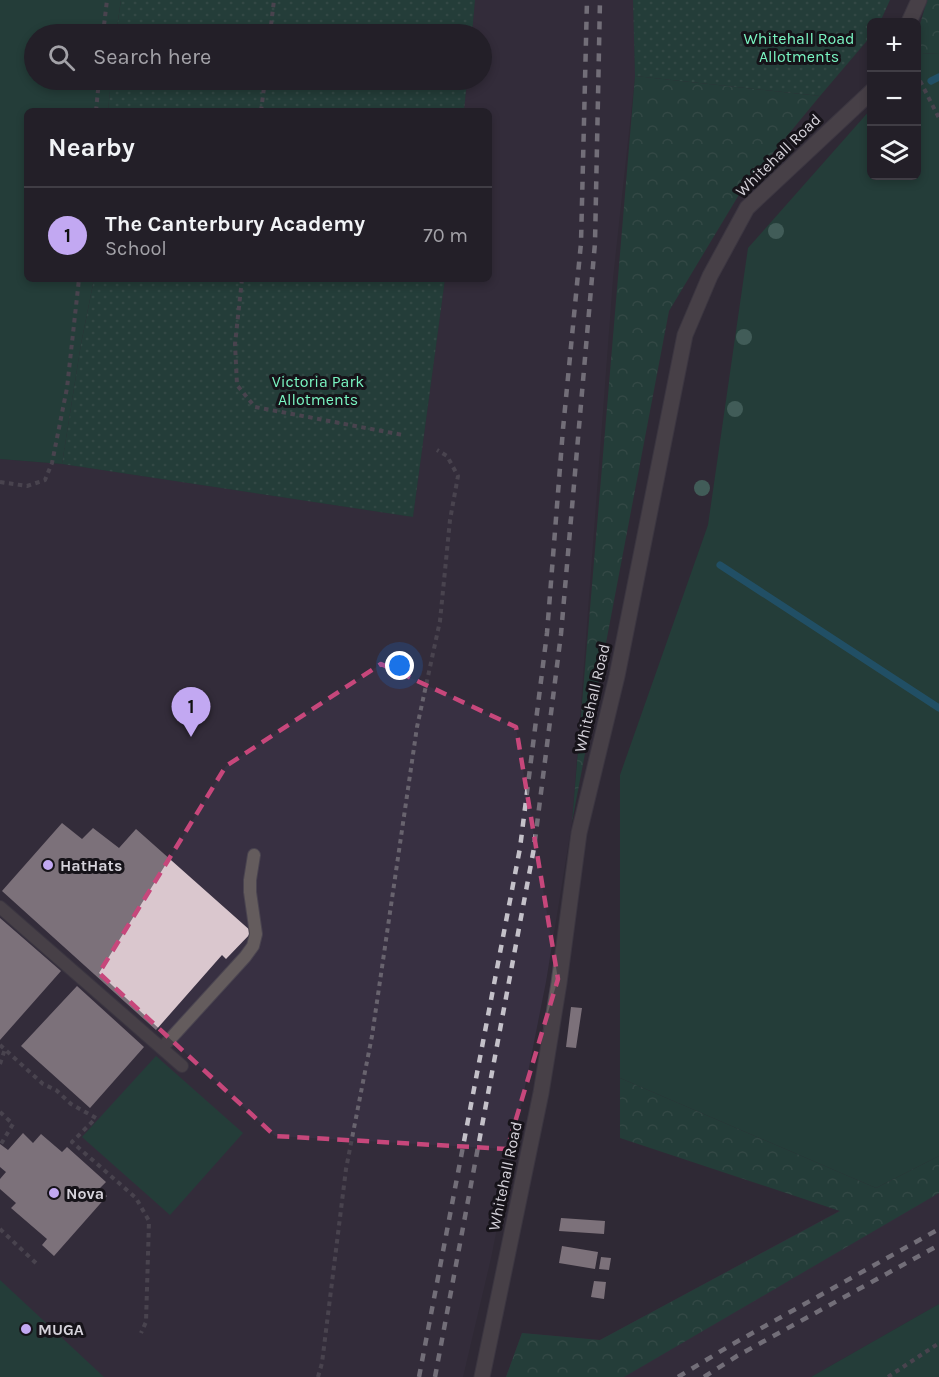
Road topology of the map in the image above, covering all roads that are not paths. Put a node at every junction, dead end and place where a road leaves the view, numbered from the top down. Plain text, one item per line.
1 (919, 0) edge
2 (911, 18) edge
3 (867, 97) edge
4 (254, 855) dead end
5 (0, 907) edge
6 (162, 1048) junction
7 (182, 1066) dead end
8 (482, 1377) edge

1 - 2 street
3 - 8 street, Whitehall Road
4 - 6 lane
5 - 6 lane
6 - 7 lane

